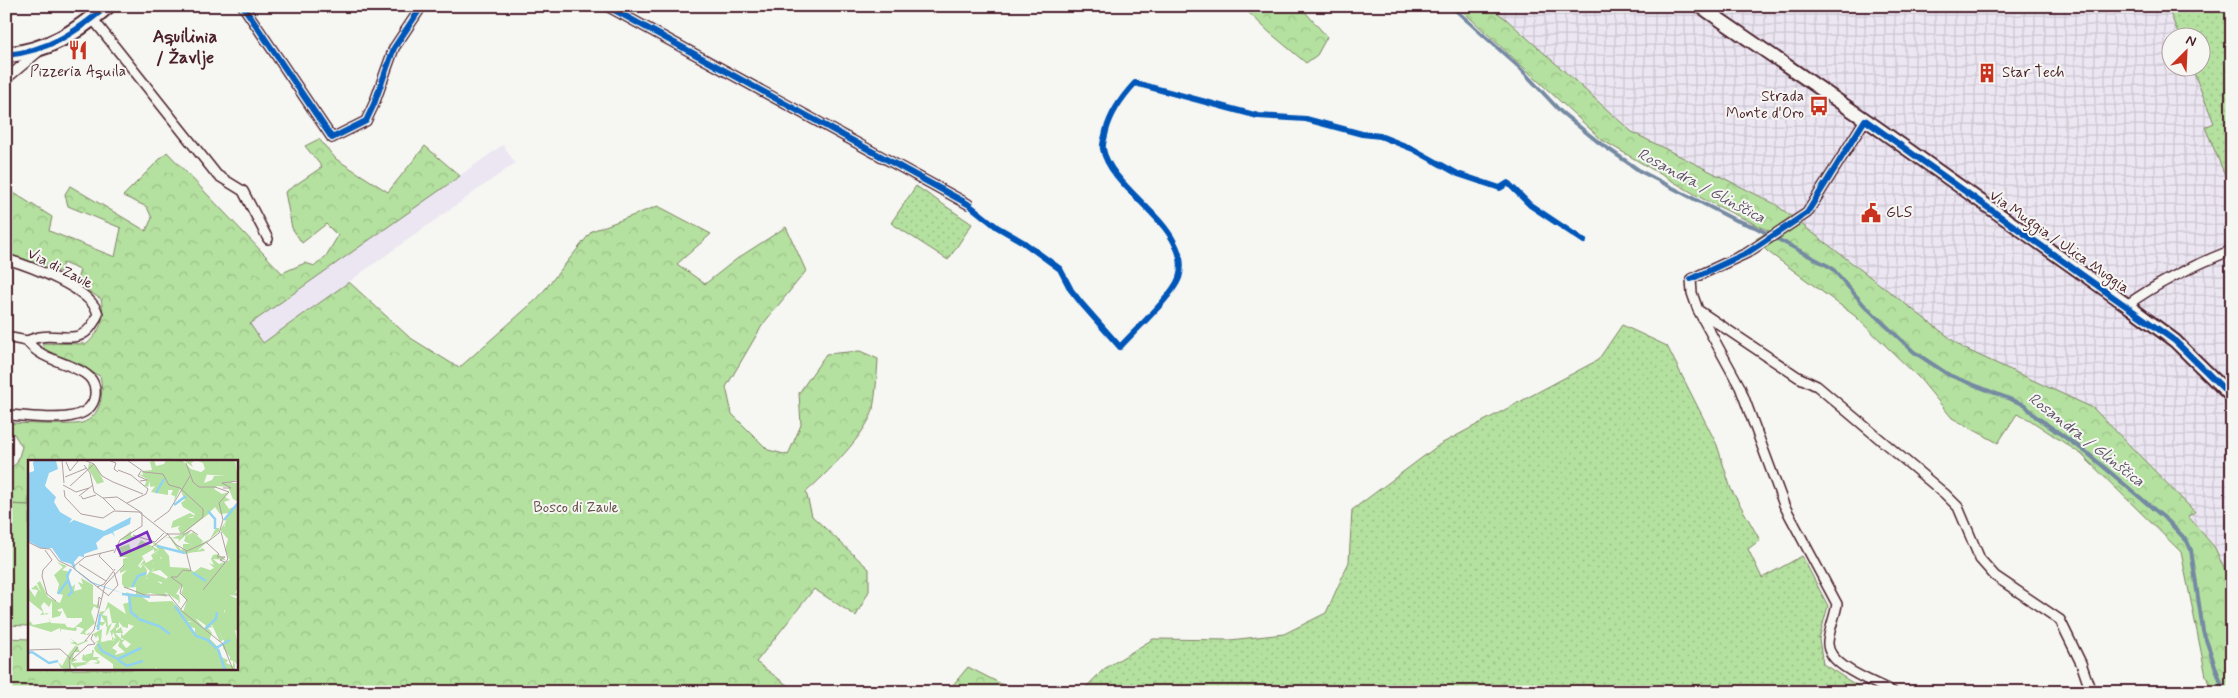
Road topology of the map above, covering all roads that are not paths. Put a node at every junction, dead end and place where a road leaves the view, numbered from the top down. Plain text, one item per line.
1 (108, 6) edge
2 (243, 6) edge
3 (422, 6) edge
4 (607, 6) edge
5 (1700, 6) edge
6 (92, 18) junction
7 (41, 49) junction
8 (6, 55) edge
9 (6, 79) edge
10 (1864, 119) junction
11 (968, 204) dead end
12 (268, 239) dead end
13 (2232, 250) edge
14 (6, 259) edge
15 (2127, 305) junction
16 (1698, 310) junction
17 (6, 337) edge
18 (27, 341) junction
19 (2232, 397) edge
20 (6, 415) edge
21 (1893, 692) edge
22 (2091, 692) edge

1 - 6 main road
2 - 3 street
4 - 11 street
5 - 10 street, Via Muggia / Ulica Muggia
6 - 7 main road
6 - 12 street
7 - 8 main road
7 - 9 street
10 - 15 street, Via Muggia / Ulica Muggia
10 - 16 street
13 - 15 street
14 - 18 street, Via di Zaule
15 - 19 street, Via Muggia / Ulica Muggia
16 - 21 street
16 - 22 street
17 - 18 street, Via di Zaule
18 - 20 street, Via di Zaule

